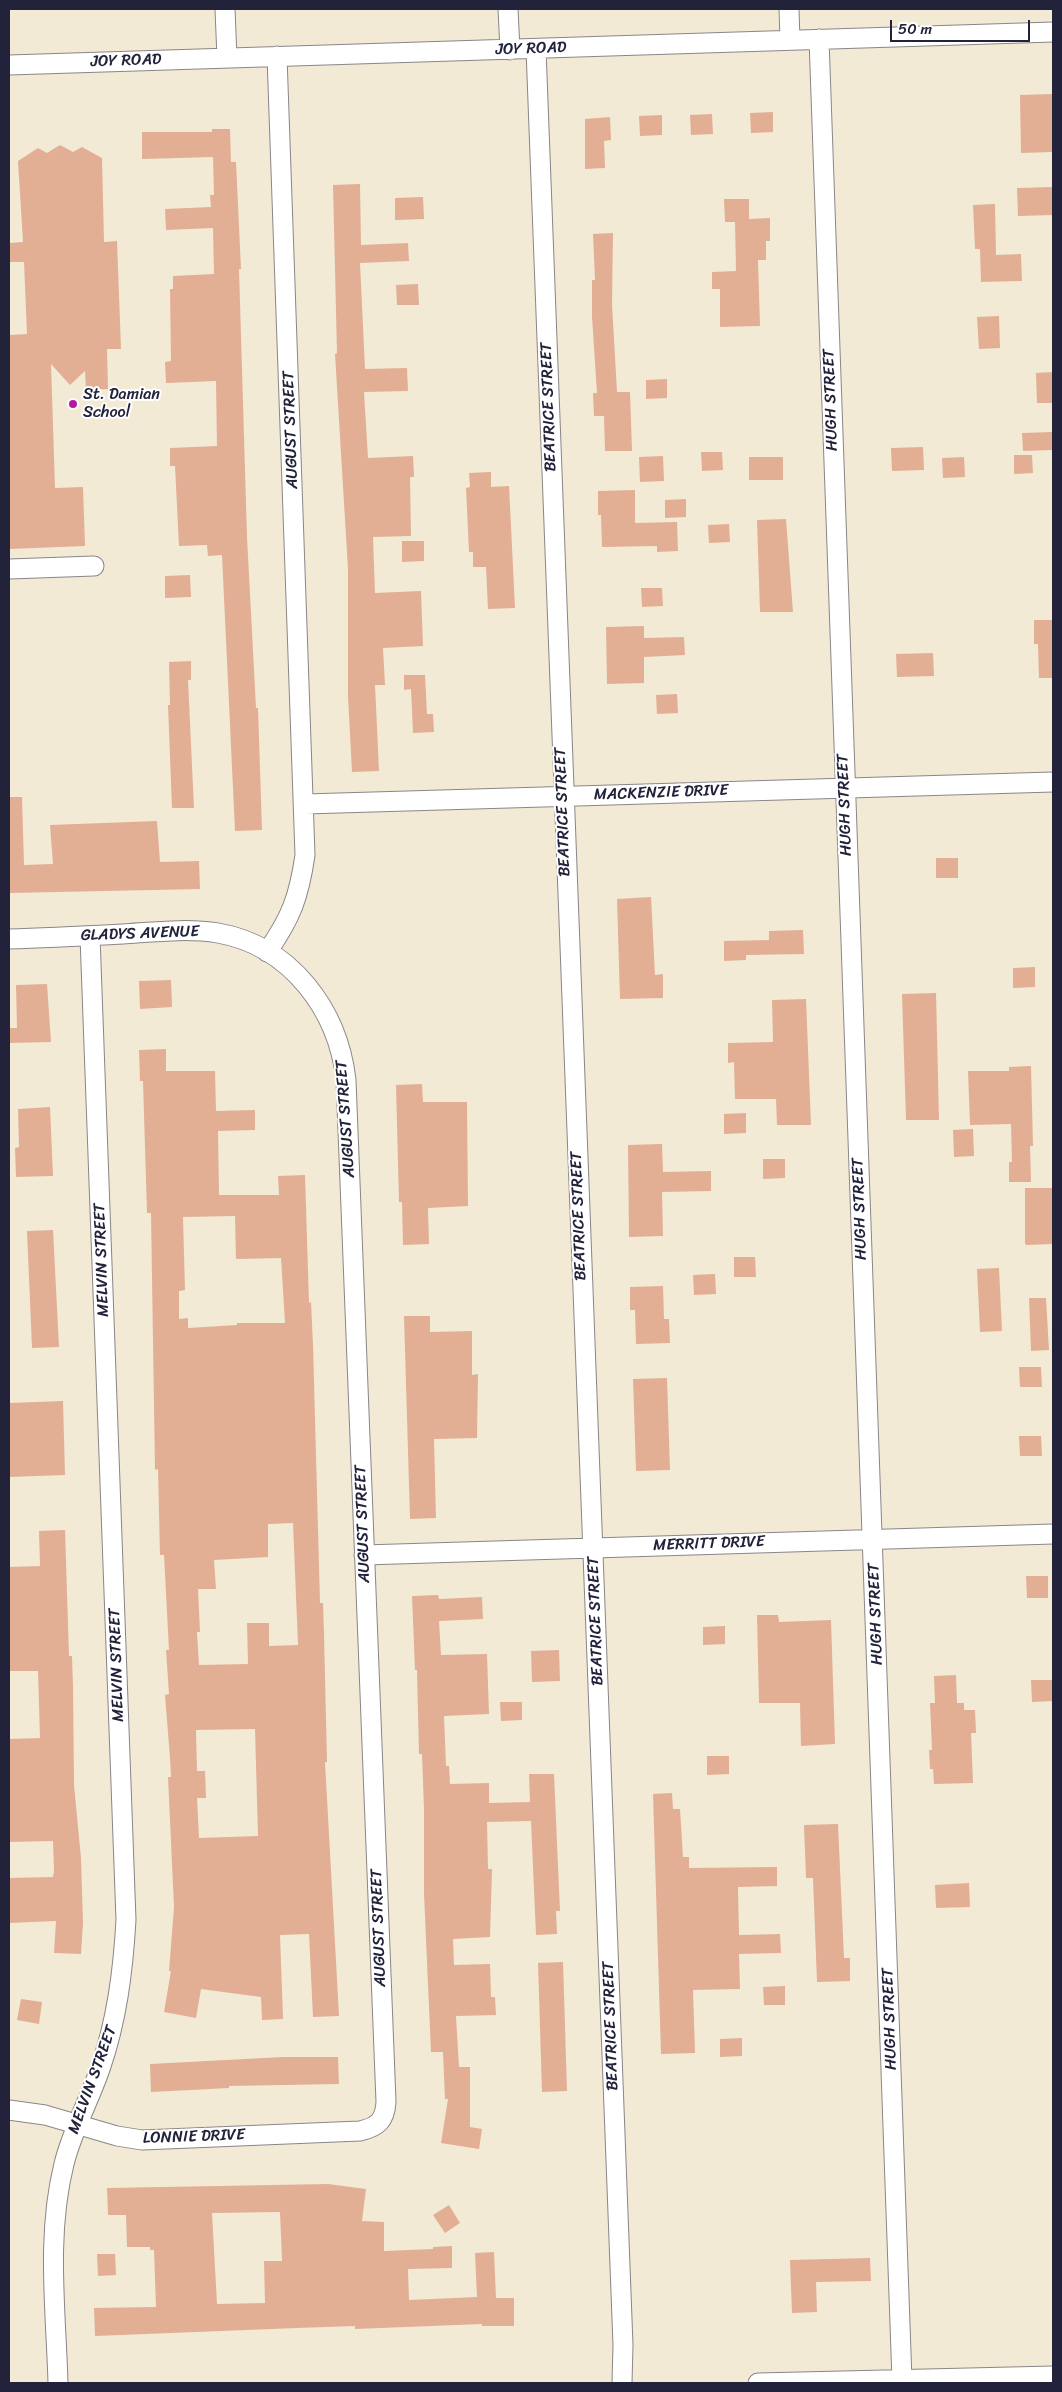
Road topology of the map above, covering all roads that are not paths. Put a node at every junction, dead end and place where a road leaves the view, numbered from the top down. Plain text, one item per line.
1 (226, 9) edge
2 (508, 9) edge
3 (789, 9) edge
4 (1053, 32) edge
5 (819, 39) junction
6 (790, 40) junction
7 (536, 49) junction
8 (510, 50) junction
9 (277, 56) junction
10 (227, 58) junction
11 (9, 65) edge
12 (94, 566) dead end
13 (9, 568) edge
14 (1053, 782) edge
15 (844, 788) junction
16 (563, 796) junction
17 (305, 804) junction
18 (90, 936) junction
19 (9, 939) edge
20 (267, 952) junction
21 (1053, 1534) edge
22 (873, 1539) junction
23 (593, 1548) junction
24 (364, 1555) junction
25 (9, 2110) edge
26 (380, 2122) joint
27 (78, 2125) junction
28 (1053, 2376) edge
29 (902, 2380) junction
30 (986, 2381) edge
31 (58, 2383) edge
32 (622, 2383) edge
33 (758, 2383) edge

1 - 10 street
2 - 8 street
3 - 6 street
4 - 5 street, JOY ROAD
5 - 6 street, JOY ROAD
5 - 15 street, HUGH STREET
6 - 7 street, JOY ROAD
7 - 8 street, JOY ROAD
7 - 16 street, BEATRICE STREET
8 - 9 street, JOY ROAD
9 - 10 street, JOY ROAD
9 - 17 street, AUGUST STREET
10 - 11 street, JOY ROAD
12 - 13 street
14 - 15 street, MACKENZIE DRIVE
15 - 16 street, MACKENZIE DRIVE
15 - 22 street, HUGH STREET
16 - 17 street, MACKENZIE DRIVE
16 - 23 street, BEATRICE STREET
17 - 20 street
18 - 19 street, GLADYS AVENUE
18 - 20 street, GLADYS AVENUE
18 - 27 street, MELVIN STREET
20 - 24 street, AUGUST STREET
21 - 22 street, MERRITT DRIVE
22 - 23 street, MERRITT DRIVE
22 - 29 street, HUGH STREET
23 - 24 street, MERRITT DRIVE
23 - 32 street, BEATRICE STREET
24 - 26 street, AUGUST STREET
25 - 27 street, LONNIE DRIVE
26 - 27 street, LONNIE DRIVE
27 - 31 street, MELVIN STREET
28 - 30 street
29 - 30 street
29 - 33 street

